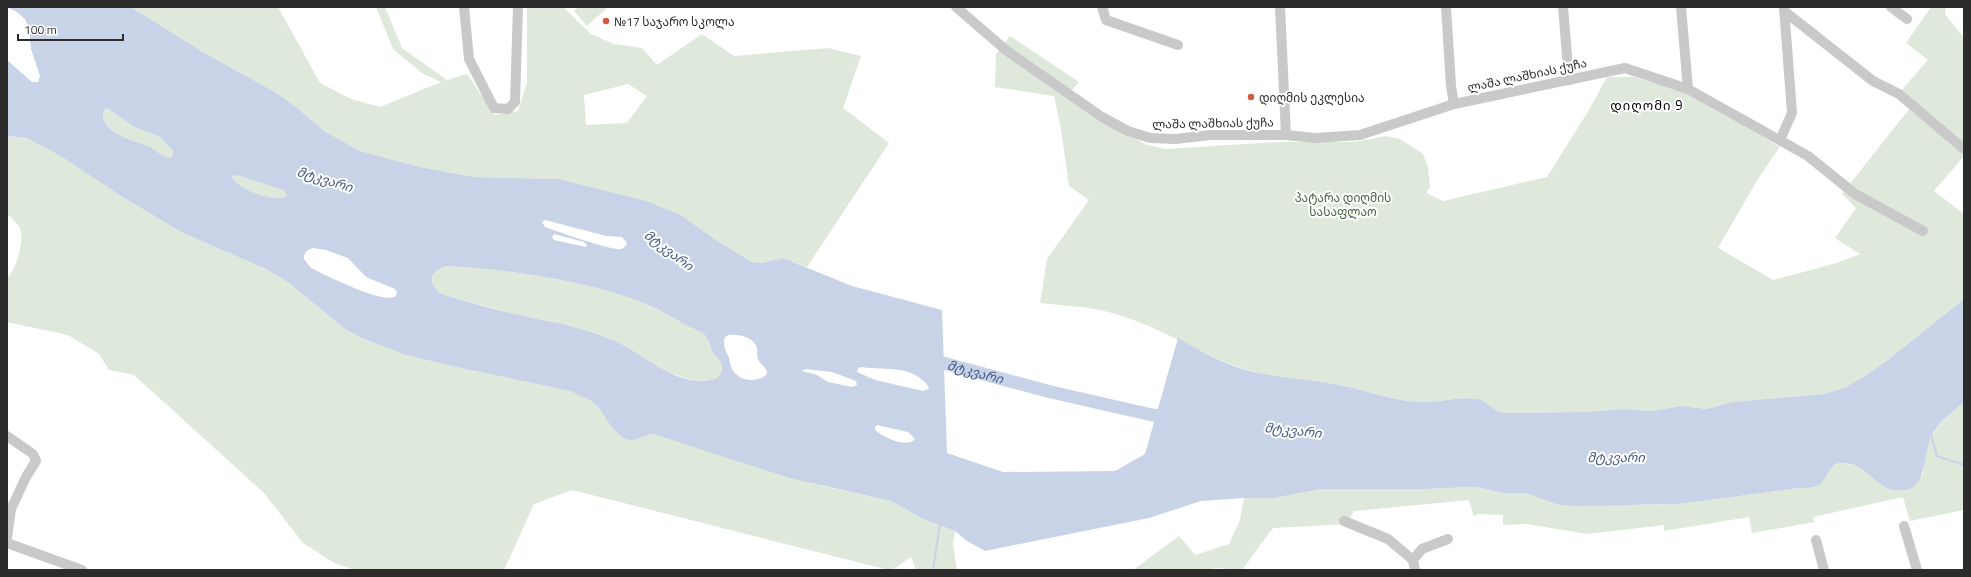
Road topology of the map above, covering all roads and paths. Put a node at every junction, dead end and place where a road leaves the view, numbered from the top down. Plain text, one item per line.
1 (464, 7) edge
2 (518, 7) edge
3 (956, 7) edge
4 (1102, 7) edge
5 (1280, 7) edge
6 (1446, 7) edge
7 (1563, 7) edge
8 (1681, 7) edge
9 (1891, 7) edge
10 (1784, 9) edge
11 (1906, 19) dead end
12 (1178, 44) dead end
13 (1569, 80) junction
14 (1688, 89) junction
15 (1454, 104) junction
16 (1286, 135) junction
17 (1780, 140) junction
18 (1964, 149) edge
19 (1923, 232) dead end
20 (7, 436) edge
21 (1344, 520) dead end
22 (1904, 526) dead end
23 (7, 538) edge
24 (1448, 538) dead end
25 (1816, 540) dead end
26 (7, 543) edge
27 (1413, 560) junction
28 (82, 570) edge
29 (1415, 570) edge
30 (1824, 570) edge
31 (1918, 570) edge

1 - 2 street
3 - 16 street, ლაშა ლაშხიას ქუჩა
4 - 12 street
5 - 16 street
6 - 15 street
7 - 13 street
8 - 14 street
9 - 11 street
10 - 17 street
10 - 18 street
13 - 14 street, ლაშა ლაშხიას ქუჩა
13 - 15 street, ლაშა ლაშხიას ქუჩა
14 - 17 street, ლაშა ლაშხიას ქუჩა
15 - 16 street, ლაშა ლაშხიას ქუჩა
17 - 19 street, ლაშა ლაშხიას ქუჩა
20 - 23 street
21 - 27 street
22 - 31 street
24 - 27 street
25 - 30 street
26 - 28 street
27 - 29 street

